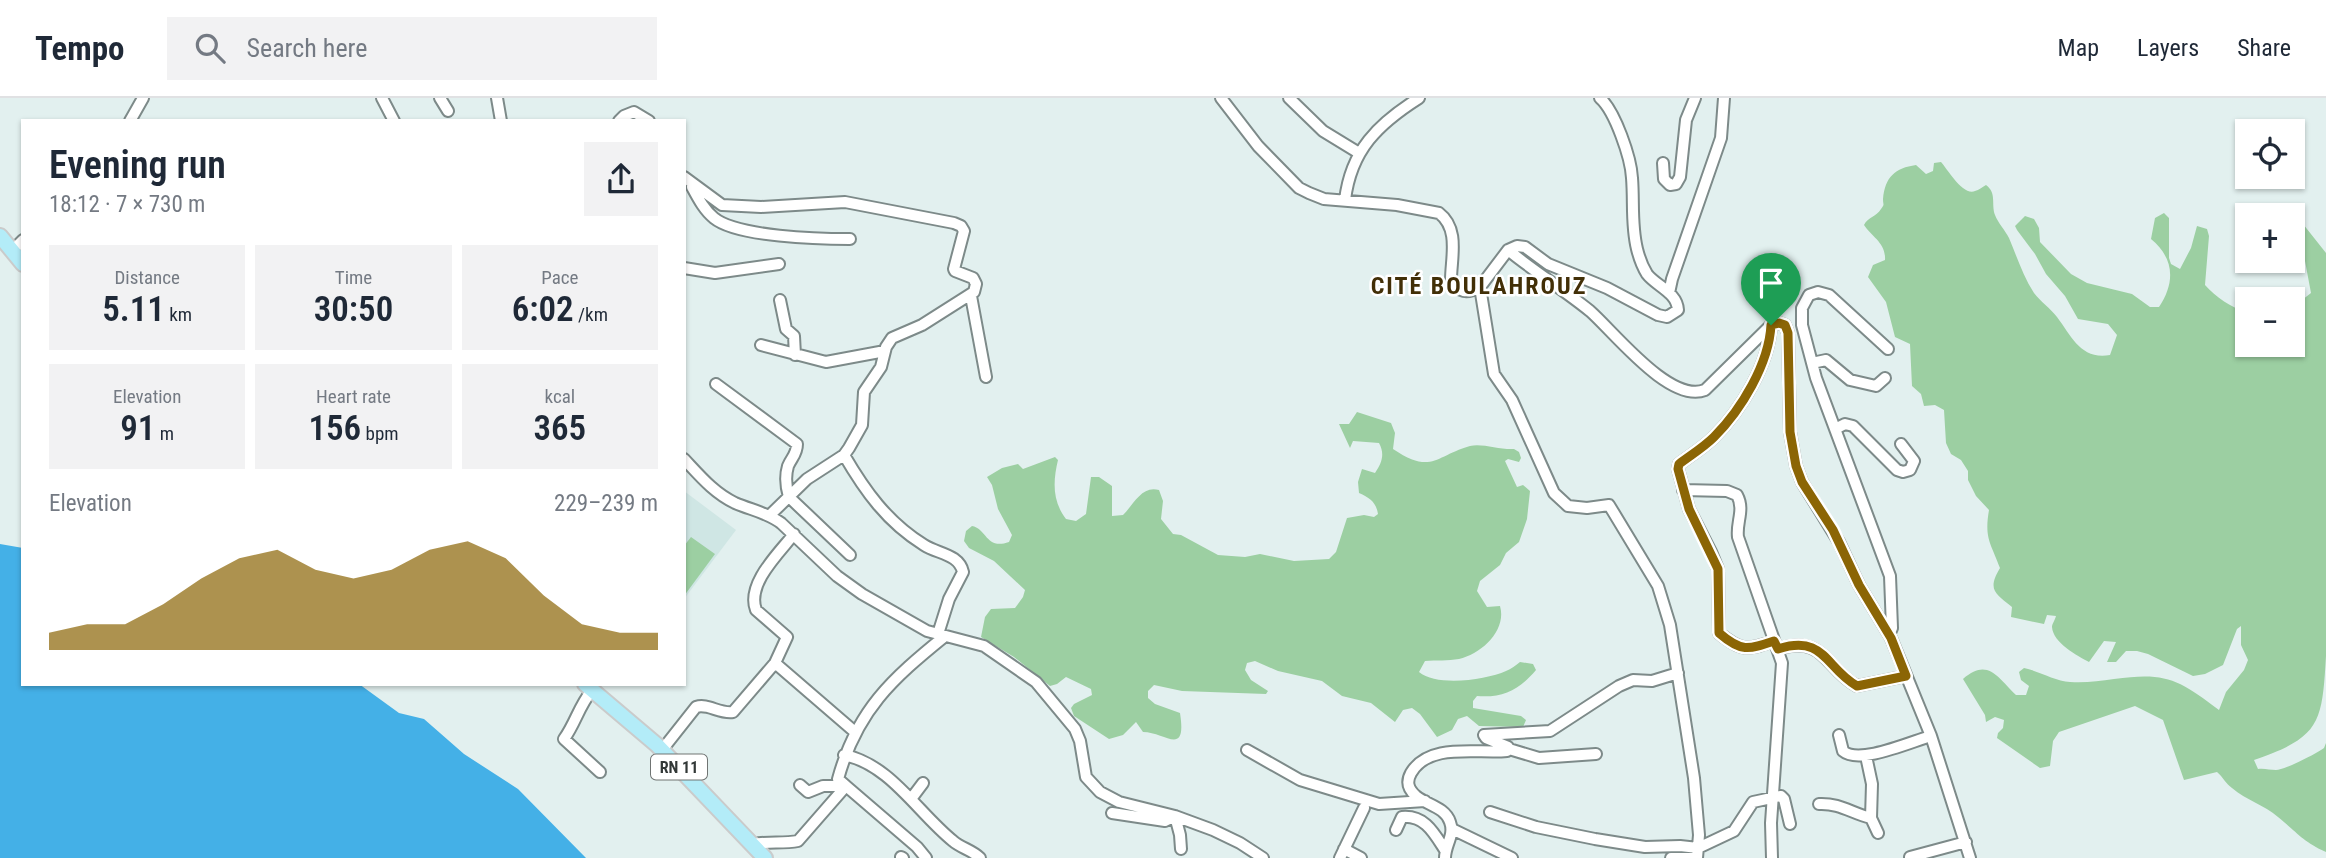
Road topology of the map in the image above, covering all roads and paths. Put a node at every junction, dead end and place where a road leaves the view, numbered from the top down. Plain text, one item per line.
1 (143, 98) edge
2 (382, 98) edge
3 (440, 98) edge
4 (505, 98) edge
5 (1221, 98) edge
6 (1289, 98) edge
7 (1419, 98) edge
8 (1600, 98) edge
9 (1695, 98) edge
10 (1724, 98) edge
11 (499, 110) edge
12 (448, 111) dead end
13 (132, 119) edge
14 (393, 119) edge
15 (621, 119) edge
16 (646, 119) edge
17 (1359, 153) junction
18 (1663, 163) dead end
19 (686, 179) edge
20 (1345, 200) junction
21 (0, 236) edge
22 (850, 239) dead end
23 (21, 242) edge
24 (1508, 250) junction
25 (12, 251) junction
26 (21, 262) edge
27 (779, 264) dead end
28 (686, 268) edge
29 (1480, 287) junction
30 (1669, 293) junction
31 (971, 296) junction
32 (780, 300) dead end
33 (1771, 325) junction
34 (761, 345) dead end
35 (1888, 349) dead end
36 (885, 351) junction
37 (795, 355) junction
38 (1812, 363) junction
39 (986, 377) dead end
40 (1885, 378) dead end
41 (716, 384) dead end
42 (1835, 429) junction
43 (1901, 444) dead end
44 (844, 455) junction
45 (686, 461) edge
46 (1683, 490) junction
47 (789, 497) junction
48 (770, 515) junction
49 (794, 534) junction
50 (850, 555) dead end
51 (942, 635) junction
52 (1889, 635) junction
53 (1776, 645) junction
54 (775, 663) junction
55 (1678, 673) junction
56 (1906, 676) junction
57 (588, 687) edge
58 (855, 732) junction
59 (1839, 735) dead end
60 (1931, 736) junction
61 (1509, 749) junction
62 (662, 750) junction
63 (1247, 750) dead end
64 (1596, 754) dead end
65 (844, 755) junction
66 (1866, 756) junction
67 (600, 772) dead end
68 (923, 783) dead end
69 (800, 785) dead end
70 (840, 787) junction
71 (1773, 798) junction
72 (911, 799) junction
73 (1425, 801) junction
74 (1819, 804) dead end
75 (1364, 808) dead end
76 (1490, 812) dead end
77 (1112, 813) dead end
78 (1175, 816) junction
79 (1871, 818) junction
80 (1790, 824) dead end
81 (1452, 829) junction
82 (1396, 830) dead end
83 (1878, 833) dead end
84 (1966, 842) junction
85 (754, 844) junction
86 (917, 847) junction
87 (1181, 849) dead end
88 (1342, 854) edge
89 (1445, 854) edge
90 (1697, 855) edge
91 (1910, 857) edge
92 (765, 858) edge
93 (904, 858) edge
94 (926, 858) edge
95 (980, 858) edge
96 (1263, 858) edge
97 (1361, 858) edge
98 (1511, 858) edge
99 (1671, 858) edge
100 (1772, 858) edge
101 (1970, 858) edge

1 - 13 street
2 - 14 street
3 - 12 street
4 - 11 street
5 - 20 street
6 - 17 street
7 - 17 street
8 - 30 street
9 - 18 street
10 - 30 street
15 - 16 street
17 - 20 street
19 - 22 street
19 - 31 street
20 - 29 street
21 - 25 main road
23 - 25 street
24 - 29 street
24 - 30 street
24 - 33 street
25 - 26 main road
27 - 28 street
29 - 55 street
31 - 36 street
31 - 39 street
32 - 37 street
33 - 46 street
33 - 52 street
34 - 37 street
35 - 38 street
36 - 37 street
36 - 44 street
38 - 40 street
38 - 42 street
41 - 47 street
42 - 43 street
42 - 52 street
44 - 47 street
44 - 51 street
45 - 48 street
46 - 53 street
46 - 53 street
47 - 48 street
47 - 50 street
48 - 49 street
49 - 51 street
49 - 54 street
51 - 58 street
51 - 78 street
52 - 56 street
53 - 56 street
53 - 71 street
54 - 58 street
54 - 62 street
55 - 61 street
55 - 90 street
56 - 60 street
57 - 62 main road, RN 11
57 - 67 street
58 - 65 street
59 - 66 street
60 - 66 street
60 - 84 street
61 - 64 street
61 - 73 street
62 - 85 main road, RN 11
63 - 73 street
65 - 70 street
65 - 72 street
66 - 79 street
68 - 72 street
69 - 70 street
70 - 85 street
70 - 86 street
71 - 80 street
71 - 90 street
71 - 100 street
72 - 95 street
73 - 81 street
74 - 79 street
75 - 88 street
76 - 90 street
77 - 78 street
78 - 87 street
78 - 96 street
79 - 83 street
81 - 89 street
81 - 98 street
82 - 89 street
84 - 91 street
84 - 101 street
85 - 92 main road, RN 11
86 - 93 street
86 - 94 street
88 - 97 street
90 - 99 street

